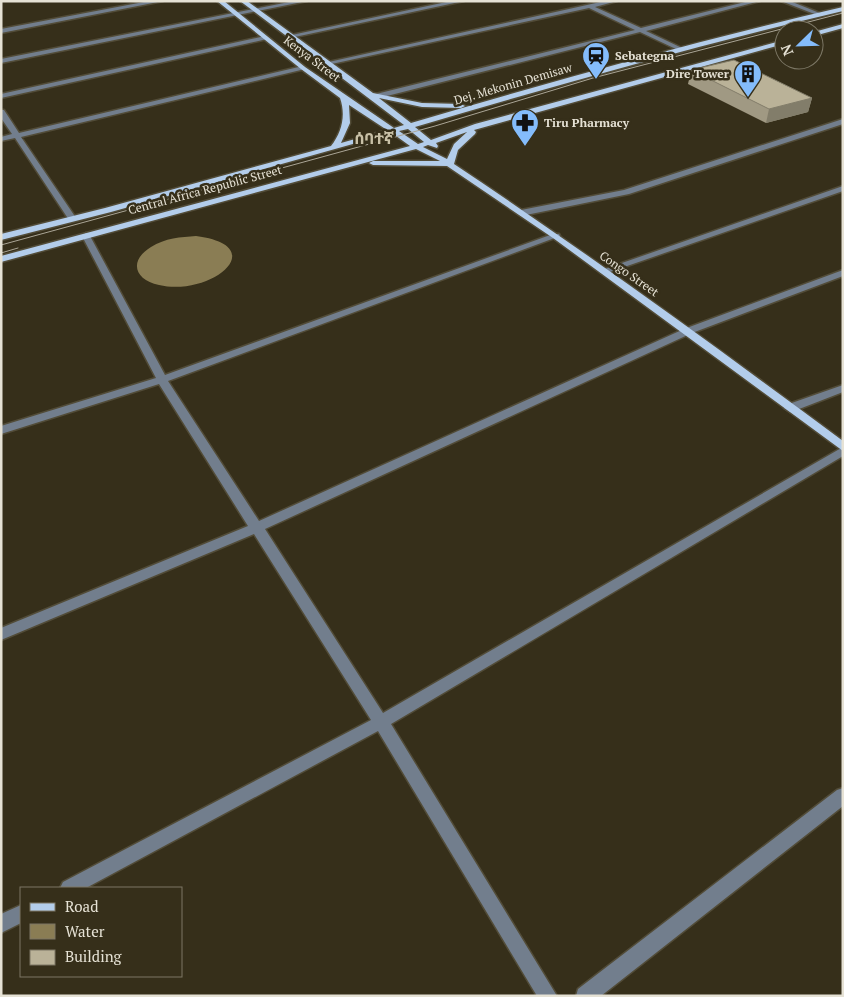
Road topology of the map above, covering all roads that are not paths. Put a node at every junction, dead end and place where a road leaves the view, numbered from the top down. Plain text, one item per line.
1 (160, 1) edge
2 (220, 1) edge
3 (243, 1) edge
4 (304, 1) edge
5 (461, 1) edge
6 (579, 1) edge
7 (614, 1) edge
8 (756, 1) edge
9 (784, 1) edge
10 (590, 7) junction
11 (843, 9) edge
12 (255, 11) junction
13 (819, 14) junction
14 (236, 15) junction
15 (843, 26) edge
16 (640, 30) junction
17 (1, 31) edge
18 (824, 31) edge
19 (290, 36) junction
20 (265, 38) junction
21 (774, 45) edge
22 (680, 49) junction
23 (1, 61) edge
24 (327, 63) junction
25 (303, 68) junction
26 (366, 92) junction
27 (1, 96) edge
28 (343, 96) junction
29 (379, 96) junction
30 (481, 105) junction
31 (1, 112) edge
32 (843, 121) edge
33 (410, 126) junction
34 (478, 126) junction
35 (394, 131) junction
36 (18, 135) junction
37 (1, 139) edge
38 (432, 142) junction
39 (416, 146) junction
40 (334, 148) junction
41 (446, 161) junction
42 (343, 166) junction
43 (843, 188) edge
44 (521, 213) junction
45 (72, 218) junction
46 (86, 236) junction
47 (556, 236) junction
48 (1, 237) edge
49 (1, 259) edge
50 (604, 271) junction
51 (843, 273) edge
52 (688, 330) junction
53 (162, 380) junction
54 (843, 388) edge
55 (790, 408) junction
56 (1, 430) edge
57 (843, 449) edge
58 (258, 527) junction
59 (1, 634) edge
60 (381, 722) junction
61 (843, 796) edge
62 (71, 887) edge
63 (20, 914) edge
64 (1, 924) edge
65 (548, 996) edge
66 (585, 996) edge

1 - 17 street
2 - 14 main road, Kenya Street
3 - 12 main road
4 - 12 street
5 - 19 street
6 - 10 street
7 - 10 street
8 - 16 street
9 - 13 street
10 - 16 street
10 - 24 street
11 - 13 main road, Dej. Mekonin Demisaw
12 - 14 street
12 - 19 main road
13 - 22 main road, Dej. Mekonin Demisaw
14 - 20 main road, Kenya Street
14 - 23 street
15 - 18 main road
16 - 22 street
16 - 29 street
19 - 24 main road
20 - 25 main road, Kenya Street
20 - 27 street
21 - 34 main road
22 - 30 main road, Dej. Mekonin Demisaw
24 - 26 main road
25 - 28 main road, Kenya Street
25 - 36 street
26 - 29 main road
26 - 33 main road
28 - 35 main road, Kenya Street
28 - 40 main road
29 - 30 main road
30 - 33 main road, Dej. Mekonin Demisaw
31 - 36 street
32 - 44 street
33 - 35 main road, Dej. Mekonin Demisaw
33 - 38 main road
34 - 38 main road
34 - 41 main road
35 - 39 main road, Congo Street
35 - 40 main road, Central Africa Republic Street
36 - 37 street
36 - 45 street
38 - 39 main road
38 - 41 main road
39 - 41 main road, Congo Street
39 - 42 main road, Central Africa Republic Street
40 - 45 main road, Central Africa Republic Street
41 - 42 main road
41 - 44 main road, Congo Street
42 - 46 main road, Central Africa Republic Street
43 - 50 street
44 - 47 main road, Congo Street
45 - 48 main road, Central Africa Republic Street
46 - 49 main road, Central Africa Republic Street
46 - 53 street
47 - 50 main road, Congo Street
47 - 53 street
50 - 52 main road, Congo Street
51 - 52 street
52 - 55 main road, Congo Street
52 - 58 street
53 - 56 street
53 - 58 street
54 - 55 street
55 - 57 main road, Congo Street
57 - 60 street
58 - 59 street
58 - 60 street
60 - 62 street
60 - 65 street
61 - 66 street
63 - 64 street

